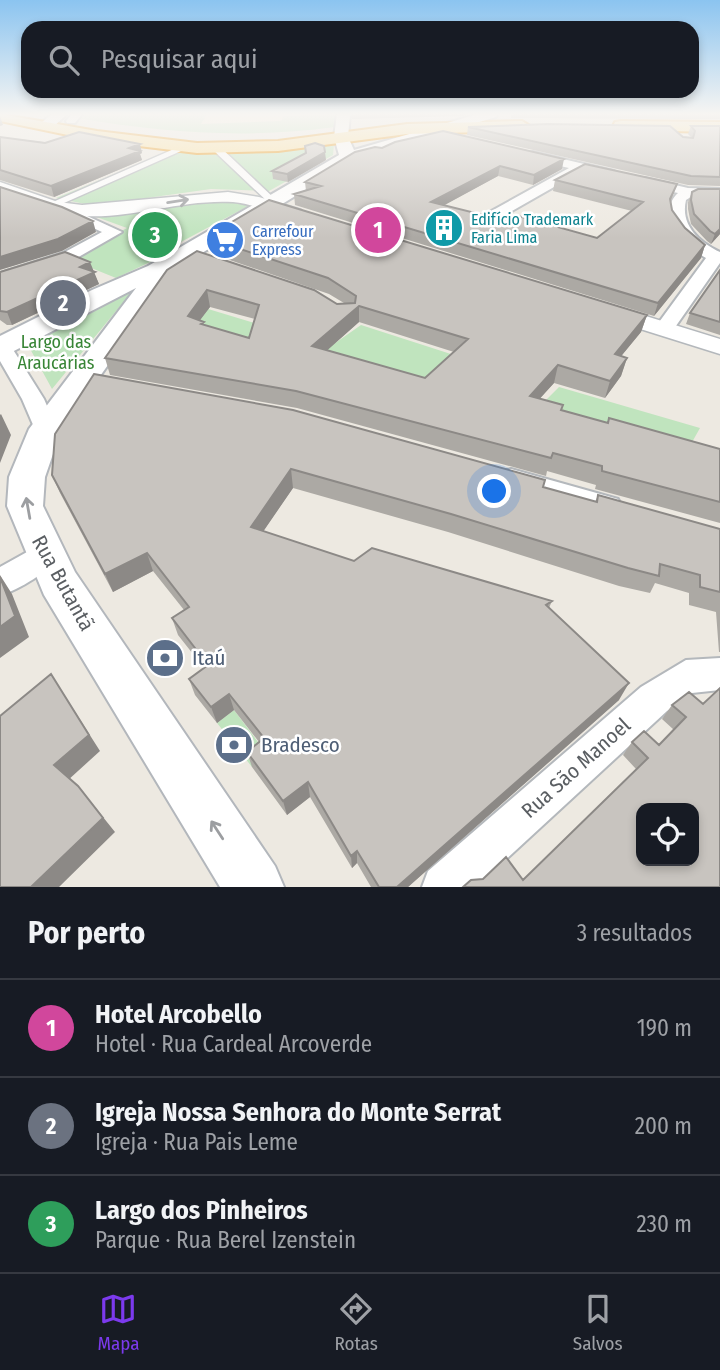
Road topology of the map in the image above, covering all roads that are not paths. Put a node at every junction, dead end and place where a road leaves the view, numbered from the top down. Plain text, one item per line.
1 (168, 155) edge
2 (223, 155) edge
3 (353, 155) edge
4 (530, 155) edge
5 (348, 157) joint
6 (580, 167) junction
7 (621, 176) edge
8 (635, 179) edge
9 (0, 187) edge
10 (689, 192) junction
11 (720, 193) edge
12 (269, 203) junction
13 (56, 207) junction
14 (491, 217) edge
15 (316, 220) edge
16 (186, 253) junction
17 (718, 257) edge
18 (215, 262) edge
19 (156, 271) junction
20 (0, 279) edge
21 (589, 305) edge
22 (664, 329) junction
23 (1, 346) edge
24 (720, 347) edge
25 (45, 429) junction
26 (491, 473) edge
27 (626, 511) edge
28 (44, 554) junction
29 (0, 583) edge
30 (720, 674) edge
31 (254, 887) edge
32 (444, 887) edge

1 - 13 street
2 - 12 street
3 - 5 main road
4 - 6 street
5 - 12 main road
6 - 7 street
6 - 14 street
8 - 10 street
9 - 13 street
10 - 11 street
10 - 17 street
13 -> 12 street
12 - 15 street
12 - 16 main road
13 - 20 street
16 - 18 street
16 - 19 main road
17 - 22 street
19 - 23 main road
19 - 25 main road, Rua Butantã
21 - 22 street
22 - 24 street
23 - 25 street
28 -> 25 main road, Rua Butantã
26 - 27 street
28 - 29 street
31 -> 28 main road, Rua Butantã
30 - 32 street, Rua São Manoel

